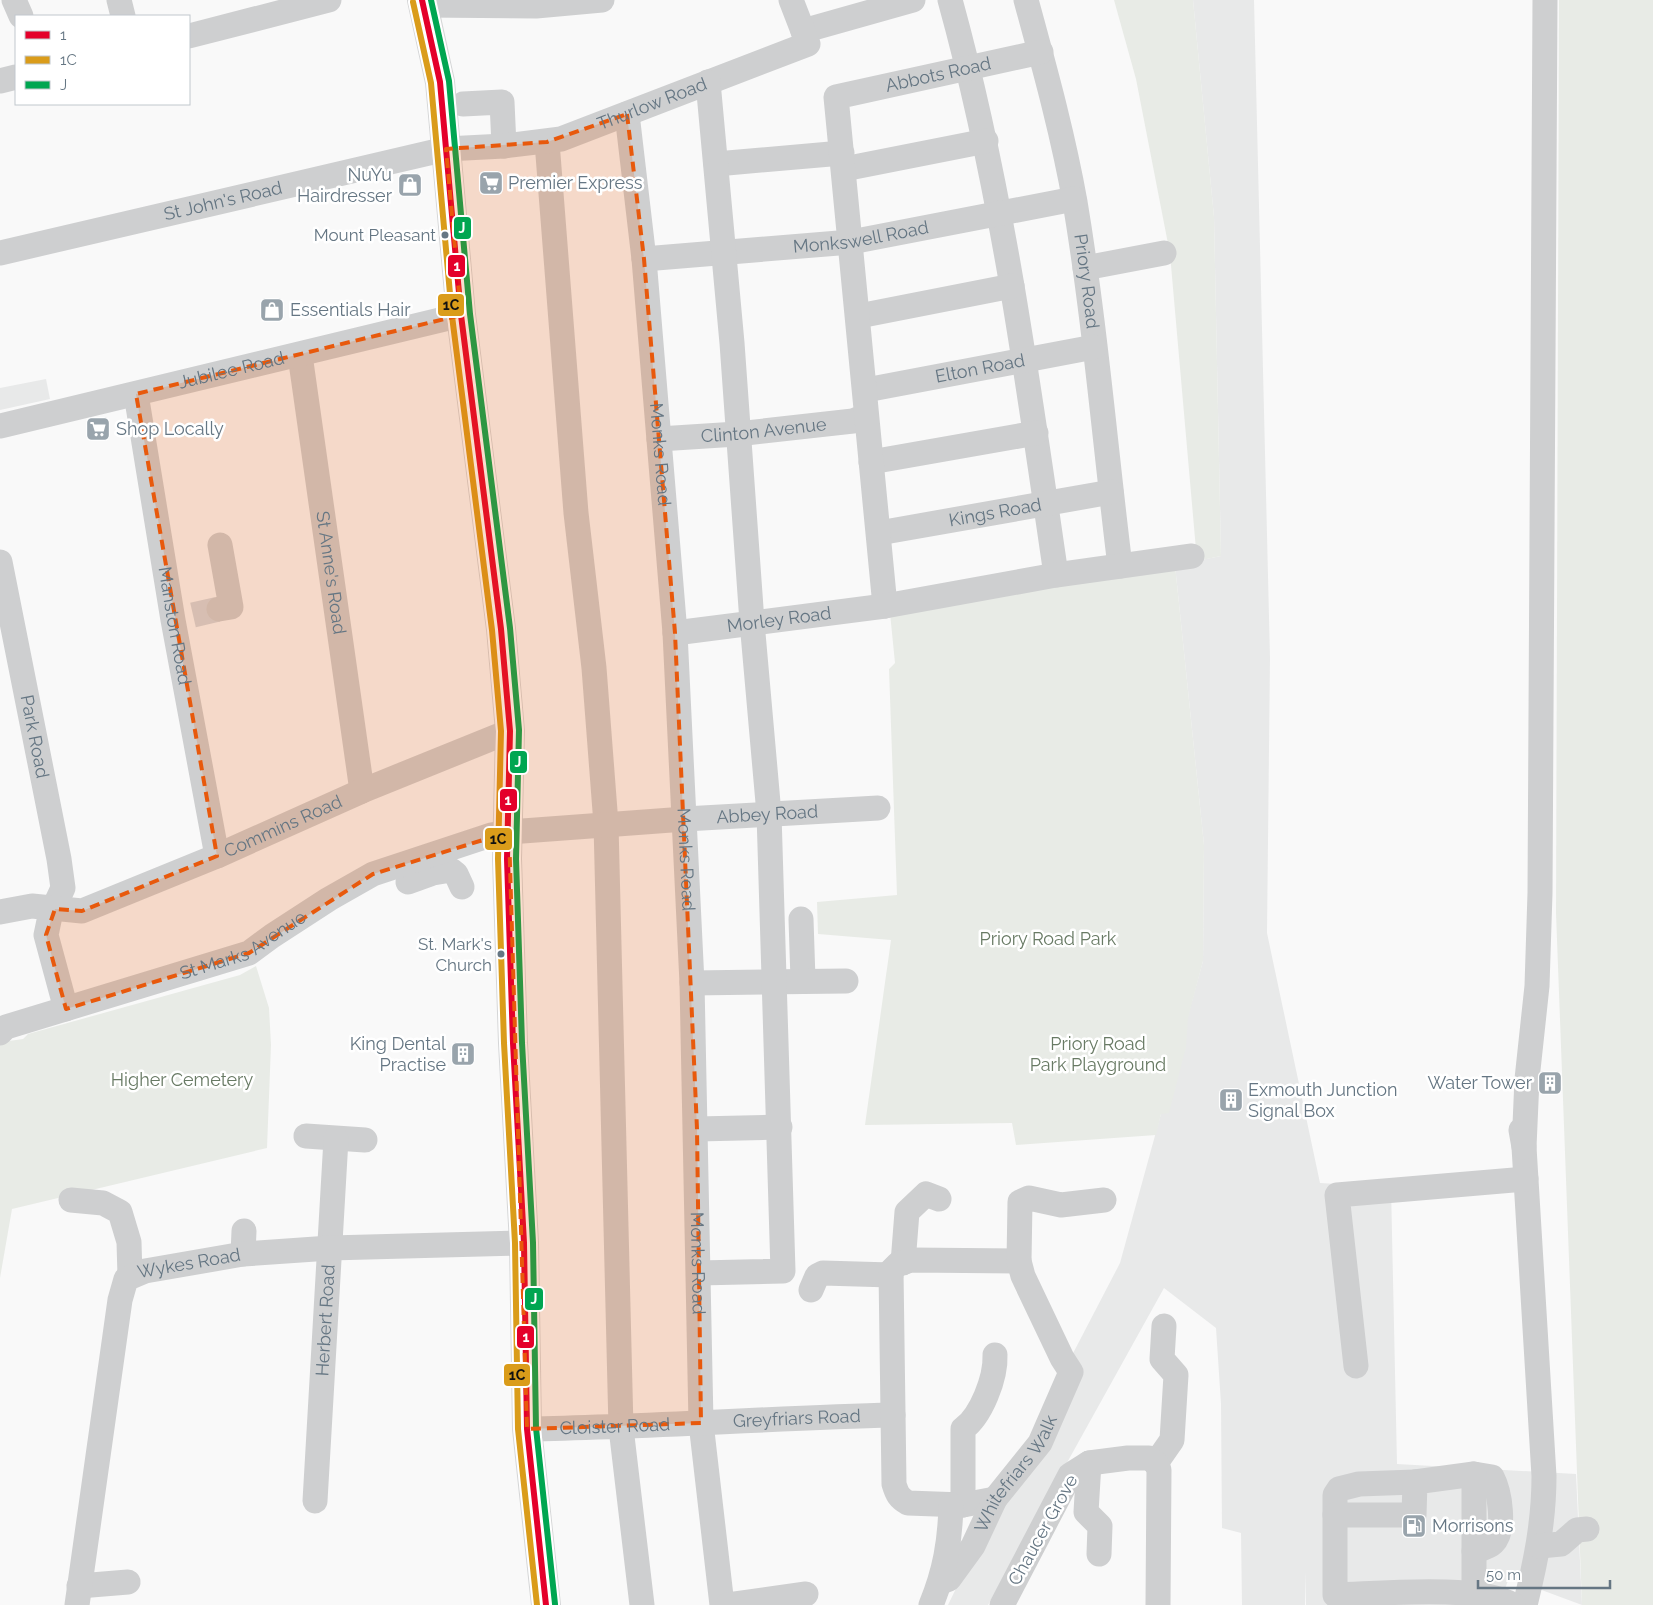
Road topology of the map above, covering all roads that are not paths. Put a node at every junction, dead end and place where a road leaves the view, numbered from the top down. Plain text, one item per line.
1 (14, 0) edge
2 (119, 0) edge
3 (329, 0) edge
4 (602, 0) edge
5 (791, 0) edge
6 (914, 0) edge
7 (950, 0) edge
8 (1026, 0) edge
9 (1544, 0) edge
10 (422, 2) edge
11 (298, 4) edge
12 (21, 15) edge
13 (123, 15) edge
14 (803, 31) junction
15 (190, 36) edge
16 (1041, 52) junction
17 (969, 69) junction
18 (15, 77) edge
19 (0, 81) edge
20 (708, 82) junction
21 (463, 104) dead end
22 (626, 114) junction
23 (986, 141) junction
24 (547, 142) junction
25 (504, 146) junction
26 (446, 149) junction
27 (843, 161) junction
28 (716, 164) junction
29 (1074, 199) junction
30 (999, 214) junction
31 (851, 242) junction
32 (723, 252) junction
33 (1164, 252) dead end
34 (0, 253) edge
35 (644, 259) junction
36 (1085, 268) junction
37 (1012, 286) junction
38 (461, 315) junction
39 (858, 316) junction
40 (1094, 346) junction
41 (300, 355) junction
42 (1024, 360) junction
43 (866, 390) junction
44 (136, 394) junction
45 (866, 416) junction
46 (0, 426) edge
47 (1036, 433) junction
48 (737, 434) junction
49 (659, 439) junction
50 (871, 462) junction
51 (1111, 492) junction
52 (1046, 503) junction
53 (879, 533) junction
54 (220, 545) dead end
55 (1192, 556) dead end
56 (0, 562) edge
57 (1120, 566) junction
58 (1056, 576) junction
59 (885, 606) junction
60 (219, 609) tunnel mouth
61 (752, 622) junction
62 (675, 633) junction
63 (510, 731) junction
64 (362, 791) junction
65 (878, 808) dead end
66 (770, 814) junction
67 (686, 818) junction
68 (606, 824) junction
69 (509, 832) junction
70 (217, 856) junction
71 (431, 864) junction
72 (408, 882) dead end
73 (462, 887) dead end
74 (55, 909) junction
75 (0, 912) edge
76 (801, 919) dead end
77 (803, 980) junction
78 (846, 980) dead end
79 (775, 981) junction
80 (692, 983) junction
81 (66, 1009) junction
82 (0, 1033) edge
83 (1511, 1054) dead end
84 (780, 1128) junction
85 (697, 1129) junction
86 (306, 1136) dead end
87 (336, 1139) junction
88 (365, 1140) dead end
89 (1524, 1147) junction
90 (1526, 1179) junction
91 (940, 1199) dead end
92 (70, 1200) dead end
93 (1104, 1200) dead end
94 (524, 1243) junction
95 (330, 1248) junction
96 (1019, 1261) junction
97 (897, 1269) junction
98 (699, 1274) junction
99 (814, 1275) dead end
100 (130, 1276) junction
101 (1164, 1326) dead end
102 (995, 1355) dead end
103 (1356, 1366) dead end
104 (893, 1415) junction
105 (701, 1423) junction
106 (621, 1428) junction
107 (527, 1429) junction
108 (1156, 1463) junction
109 (1079, 1469) junction
110 (1415, 1482) junction
111 (995, 1499) junction
112 (314, 1501) dead end
113 (957, 1505) junction
114 (1335, 1515) junction
115 (1587, 1529) dead end
116 (1540, 1546) junction
117 (1099, 1554) dead end
118 (128, 1582) dead end
119 (941, 1582) junction
120 (806, 1594) dead end
121 (78, 1595) edge
122 (1335, 1600) edge
123 (1474, 1600) edge
124 (546, 1605) edge
125 (642, 1605) edge
126 (722, 1605) edge
127 (728, 1605) edge
128 (932, 1605) edge
129 (1002, 1605) edge
130 (1158, 1605) edge
131 (1513, 1605) edge
132 (1525, 1605) edge

1 - 12 street
2 - 13 street
3 - 11 street
4 - 10 street
5 - 14 street
6 - 14 street
7 - 17 street
8 - 16 street, Priory Road
9 - 89 street
10 - 26 main road
11 - 15 street
14 - 20 street, Thurlow Road
16 - 17 street, Abbots Road
16 - 29 street, Priory Road
17 - 23 street
17 - 27 street, Abbots Road
18 - 19 street
20 - 22 street, Thurlow Road
20 - 28 street
21 - 25 street
22 - 24 street, Thurlow Road
22 - 35 street, Monks Road
23 - 27 street
23 - 30 street
24 - 25 street, Thurlow Road
24 - 68 street
25 - 26 street, Thurlow Road
26 - 34 street, St John's Road
26 - 38 main road
27 - 28 street
27 - 31 street
28 - 32 street
29 - 30 street, Monkswell Road
29 - 36 street, Priory Road
30 - 31 street, Monkswell Road
30 - 37 street
31 - 32 street, Monkswell Road
31 - 39 street
32 - 35 street, Monkswell Road
32 - 48 street
33 - 36 street
35 - 49 street, Monks Road
36 - 40 street, Priory Road
37 - 39 street
37 - 42 street
38 - 41 street, Jubilee Road
38 - 63 main road
39 - 43 street
40 - 42 street, Elton Road
40 - 51 street, Priory Road
41 - 44 street, Jubilee Road
41 - 64 street, St Anne's Road
42 - 43 street, Elton Road
42 - 47 street
43 - 45 street
44 - 46 street, Jubilee Road
44 - 70 street, Manston Road
45 - 48 street, Clinton Avenue
45 - 50 street
47 - 50 street
47 - 52 street
48 - 49 street, Clinton Avenue
48 - 61 street
49 - 62 street, Monks Road
50 - 53 street
51 - 52 street, Kings Road
51 - 57 street, Priory Road
52 - 53 street, Kings Road
52 - 58 street
53 - 59 street
54 - 60 street
55 - 57 street, Morley Road
56 - 74 street, Park Road
57 - 58 street, Morley Road
58 - 59 street, Morley Road
59 - 61 street, Morley Road
61 - 62 street, Morley Road
61 - 66 street
62 - 67 street, Monks Road
63 - 64 street, Commins Road
63 - 69 main road
64 - 70 street, Commins Road
65 - 66 street, Abbey Road
66 - 67 street, Abbey Road
66 - 79 street
67 - 68 street, Abbey Road
67 - 80 street, Monks Road
68 - 69 street, Abbey Road
68 - 106 street
69 - 71 street, St Marks Avenue
69 - 94 main road
70 - 74 street, Commins Road
71 - 72 street
71 - 73 street
71 - 81 street, St Marks Avenue
74 - 75 street, Commins Road
74 - 81 street
76 - 77 street
77 - 78 street
77 - 79 street
79 - 80 street
79 - 84 street
80 - 85 street, Monks Road
81 - 82 street, St Marks Avenue
83 - 89 street
84 - 85 street
84 - 98 street
85 - 98 street, Monks Road
86 - 87 street
87 - 88 street
87 - 95 street, Herbert Road
89 - 90 street
90 - 103 street
90 - 116 street
91 - 97 street
92 - 100 street
93 - 96 street
94 - 95 street, Wykes Road
94 - 107 main road
95 - 100 street, Wykes Road
95 - 112 street, Herbert Road
96 - 97 street
96 - 111 street, Whitefriars Walk
97 - 99 street
97 - 104 street
98 - 105 street, Monks Road
100 - 121 street, Wykes Road
101 - 108 street
102 - 113 street
104 - 105 street, Greyfriars Road
104 - 113 street
105 - 106 street, Cloister Road
105 - 126 street, Monks Road
106 - 107 street, Cloister Road
106 - 125 street
107 - 124 main road
108 - 109 street, Chaucer Grove
108 - 130 street
109 - 117 street
109 - 129 street, Chaucer Grove
110 - 114 street
110 - 114 street
110 - 123 street
111 - 113 street
111 - 119 street, Whitefriars Walk
113 - 119 street
114 - 122 street
115 - 116 street
116 - 132 street
118 - 121 street
119 - 128 street
120 - 127 street
122 - 123 street
123 - 131 street

